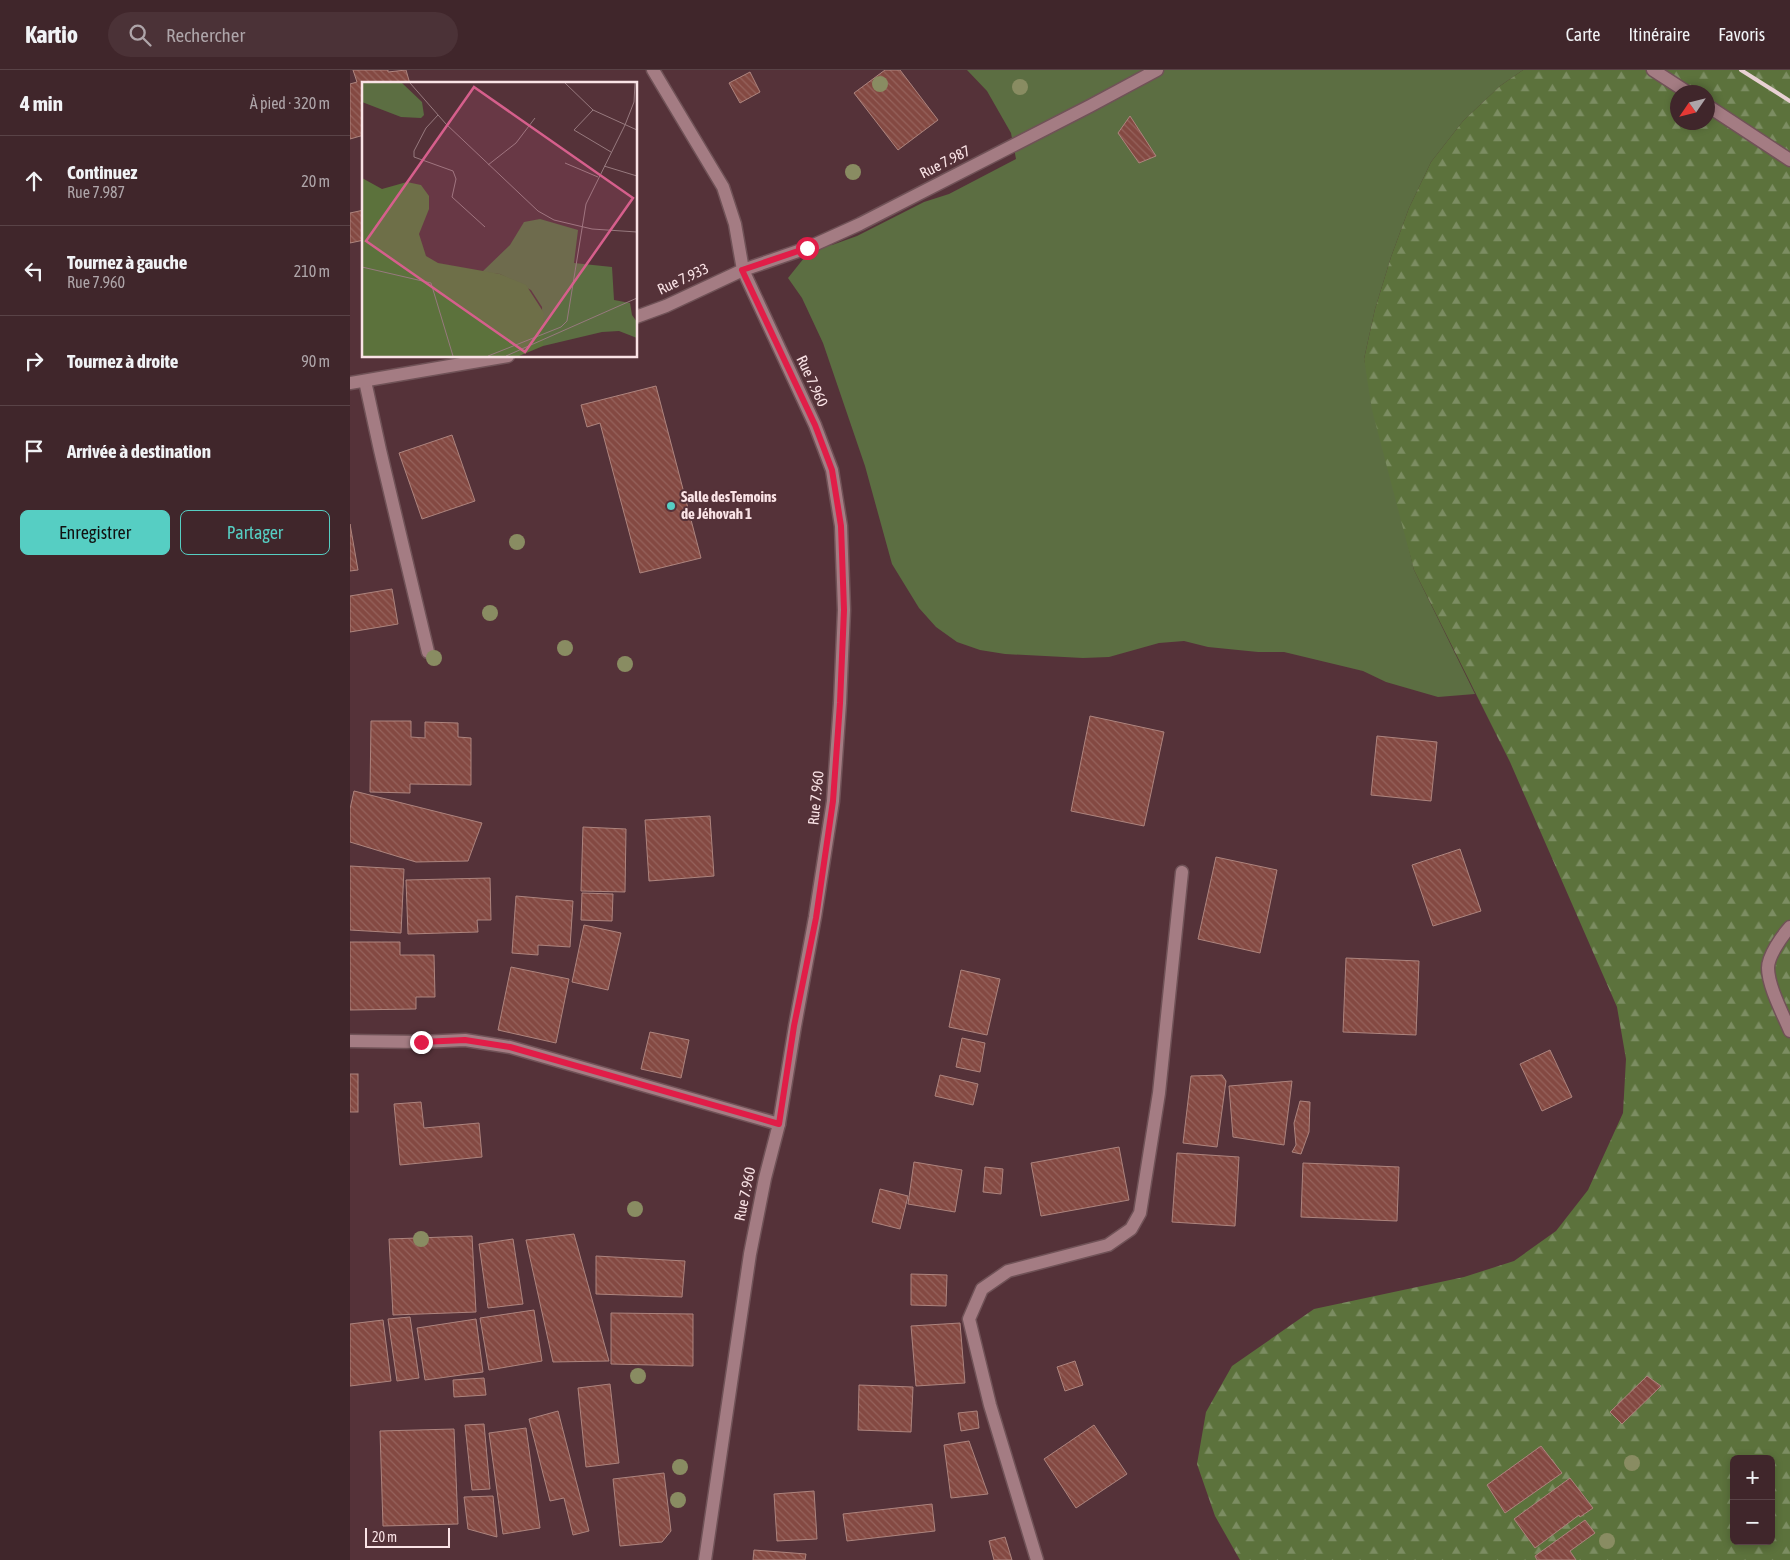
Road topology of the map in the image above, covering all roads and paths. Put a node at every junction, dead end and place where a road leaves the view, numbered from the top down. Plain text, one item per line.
1 (653, 70) edge
2 (1157, 70) edge
3 (1652, 70) edge
4 (1676, 85) edge
5 (1715, 111) edge
6 (1790, 160) edge
7 (742, 270) junction
8 (638, 316) edge
9 (497, 358) edge
10 (365, 381) junction
11 (350, 383) edge
12 (428, 652) dead end
13 (1182, 872) dead end
14 (1790, 927) edge
15 (1790, 1031) edge
16 (350, 1041) edge
17 (779, 1124) junction
18 (705, 1560) edge
19 (1037, 1560) edge

1 - 7 street, Rue 7.960
2 - 7 street, Rue 7.987
3 - 4 street
5 - 6 street
7 - 8 street, Rue 7.933
7 - 17 street, Rue 7.960
9 - 10 street
10 - 11 street
10 - 12 street
13 - 19 street
14 - 15 street
16 - 17 street
17 - 18 street, Rue 7.960

